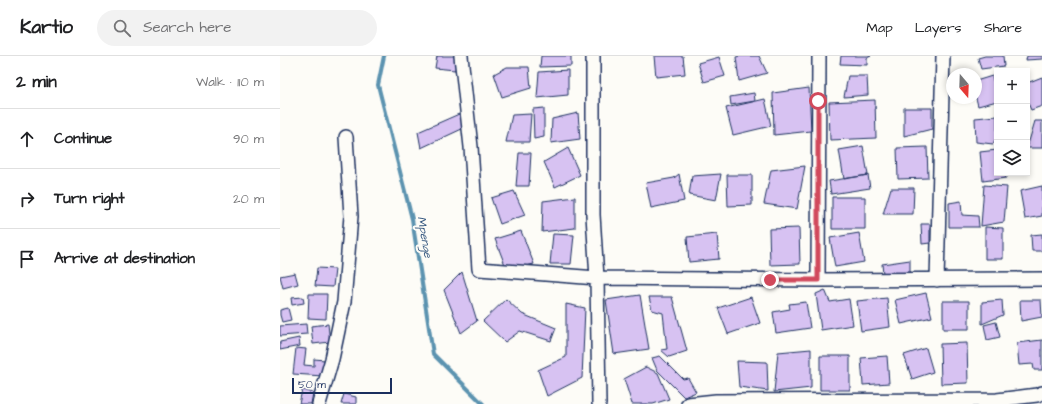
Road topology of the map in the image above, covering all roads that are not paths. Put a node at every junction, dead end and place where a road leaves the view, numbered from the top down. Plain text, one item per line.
1 (461, 56) edge
2 (592, 56) edge
3 (819, 56) edge
4 (943, 56) edge
5 (346, 137) dead end
6 (597, 278) junction
7 (818, 280) junction
8 (937, 280) junction
9 (1042, 280) edge
10 (1042, 393) edge
11 (999, 402) edge
12 (319, 404) edge
13 (599, 404) edge
14 (688, 404) edge

1 - 6 street
2 - 6 street
3 - 7 street
4 - 8 street
5 - 12 street
6 - 7 street
6 - 13 street
7 - 8 street
8 - 9 street
10 - 11 street
11 - 14 street

